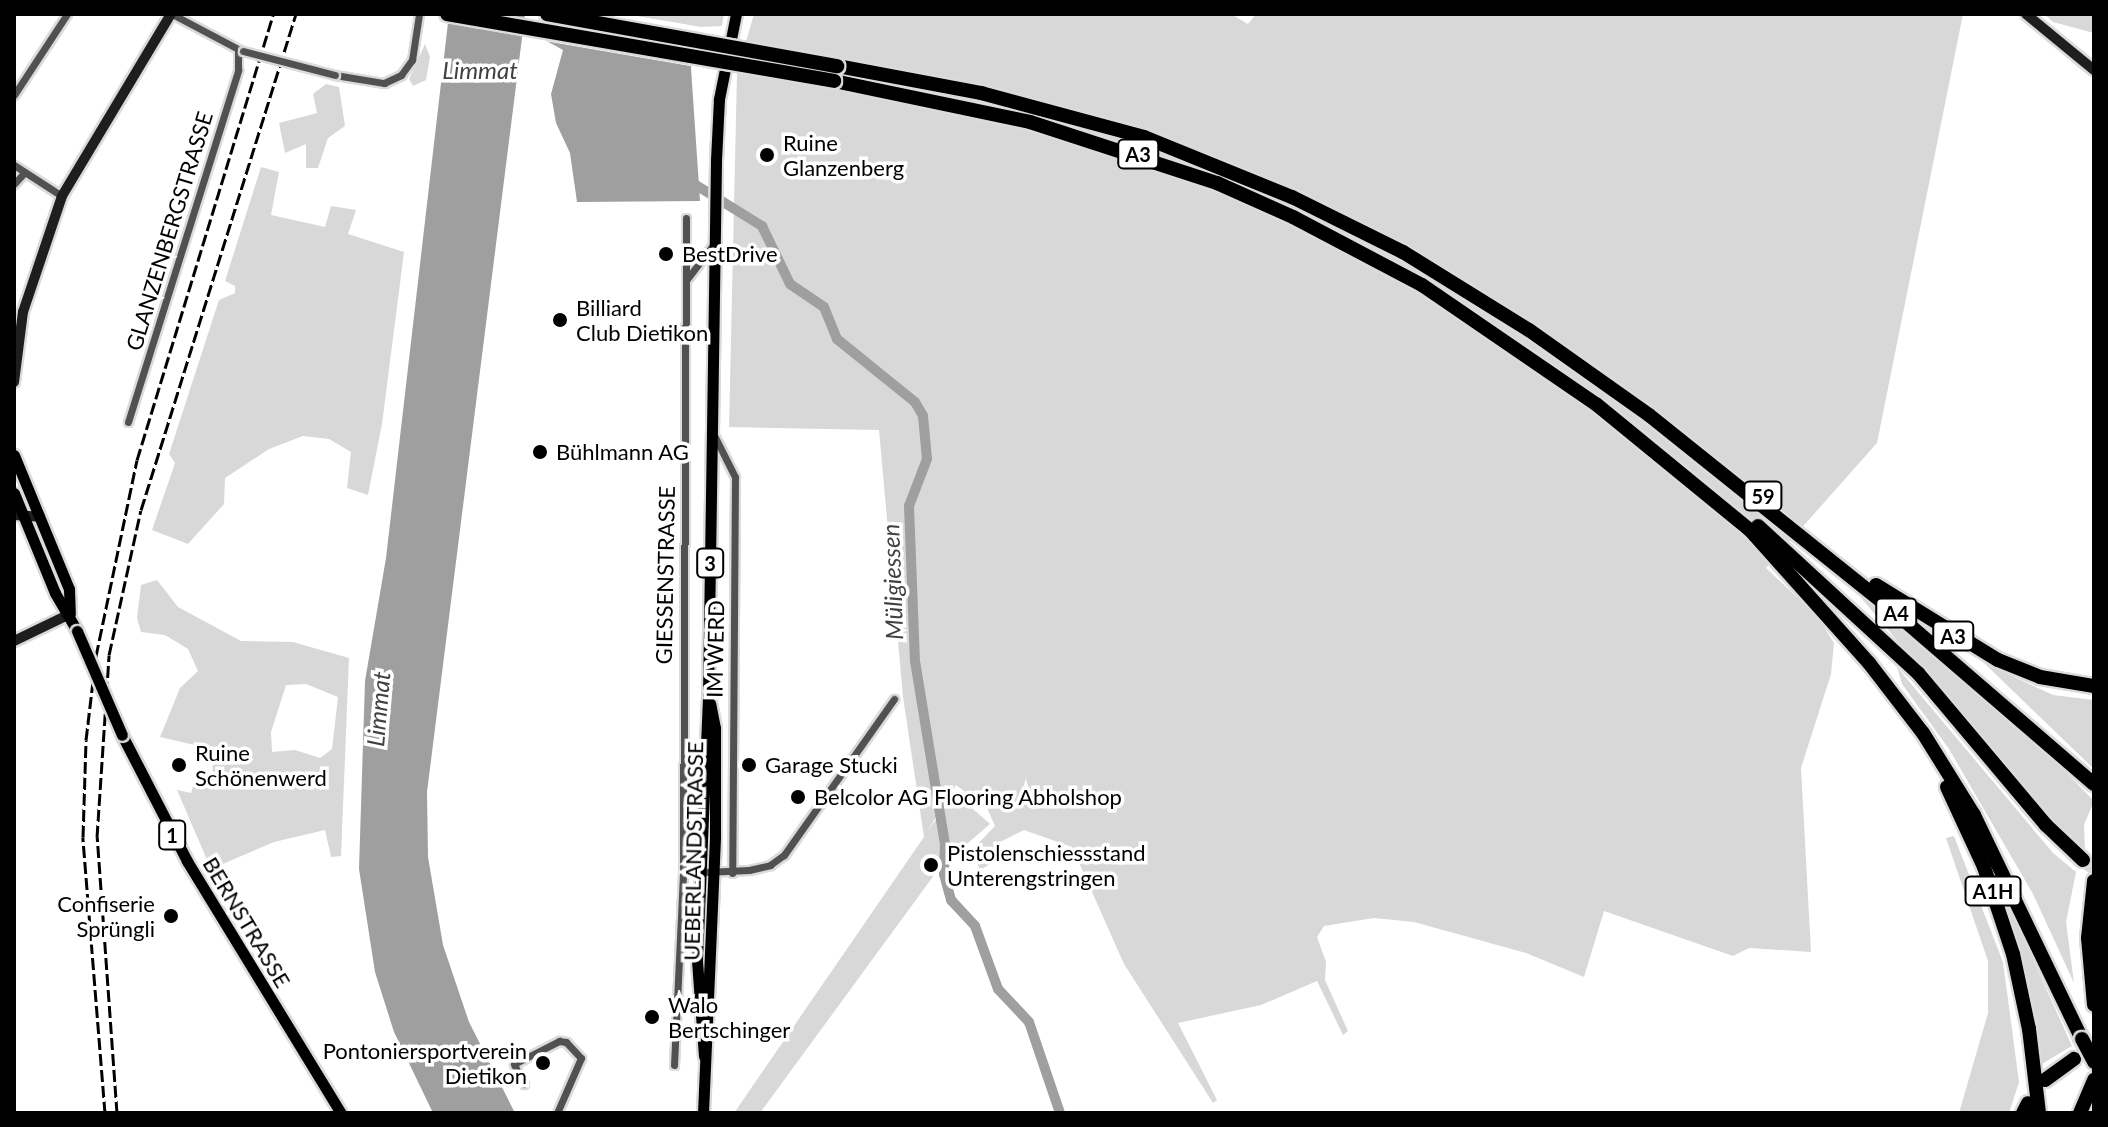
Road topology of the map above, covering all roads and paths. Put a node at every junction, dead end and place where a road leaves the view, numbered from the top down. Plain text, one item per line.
1 (67, 14) edge
2 (172, 14) edge
3 (419, 14) edge
4 (447, 14) edge
5 (547, 14) edge
6 (736, 14) edge
7 (2026, 14) edge
8 (240, 50) junction
9 (2094, 70) edge
10 (835, 73) junction
11 (14, 95) edge
12 (14, 165) edge
13 (24, 173) junction
14 (14, 184) edge
15 (62, 196) junction
16 (686, 218) dead end
17 (714, 243) junction
18 (687, 279) junction
19 (1422, 285) junction
20 (14, 382) edge
21 (128, 422) dead end
22 (712, 432) junction
23 (1677, 437) junction
24 (14, 455) edge
25 (14, 493) edge
26 (18, 514) edge
27 (40, 517) junction
28 (1831, 549) joint
29 (70, 614) junction
30 (14, 641) edge
31 (2094, 686) edge
32 (894, 699) dead end
33 (1908, 717) junction
34 (2094, 784) edge
35 (2083, 860) tunnel mouth
36 (683, 873) junction
37 (732, 873) junction
38 (706, 874) junction
39 (2094, 881) edge
40 (2094, 1005) edge
41 (2074, 1059) dead end
42 (2094, 1062) edge
43 (674, 1065) dead end
44 (2045, 1080) dead end
45 (2094, 1080) edge
46 (524, 1084) dead end
47 (2030, 1110) edge
48 (341, 1113) edge
49 (557, 1113) edge
50 (703, 1113) edge
51 (2080, 1113) edge

1 - 11 street
2 - 8 street
2 - 15 main road
3 - 8 street, bridge
4 - 10 highway, A3, bridge
5 - 10 highway, A3, bridge
6 - 17 main road, UEBERLANDSTRASSE / 3
7 - 9 main road
8 - 21 street, GLANZENBERGSTRASSE
10 - 19 highway, A3
10 - 23 highway, A3
12 - 13 street
13 - 14 street
13 - 15 street
15 - 20 main road
16 - 18 street, GIESSENSTRASSE
17 - 18 street
17 - 22 main road, UEBERLANDSTRASSE / 3
18 - 36 street, GIESSENSTRASSE
19 - 33 highway, A4
19 - 35 highway, A3
22 - 37 street, IM WERD
22 - 38 main road, UEBERLANDSTRASSE / 3
23 - 28 highway, 59
23 - 34 highway, A4
24 - 27 main road, BERNSTRASSE / 1
25 - 26 main road, BERNSTRASSE / 1
26 - 27 main road
26 - 29 main road, BERNSTRASSE / 1
27 - 29 main road, BERNSTRASSE / 1
28 - 31 highway, A3
29 - 30 main road
29 - 48 main road, BERNSTRASSE / 1, bridge
32 - 37 street
33 - 42 highway, A4, bridge
33 - 47 highway, A1H
36 - 38 street
36 - 43 street, GIESSENSTRASSE
37 - 38 street
38 - 50 main road, UEBERLANDSTRASSE / 3
39 - 40 highway
41 - 44 highway
45 - 51 highway
46 - 49 street

